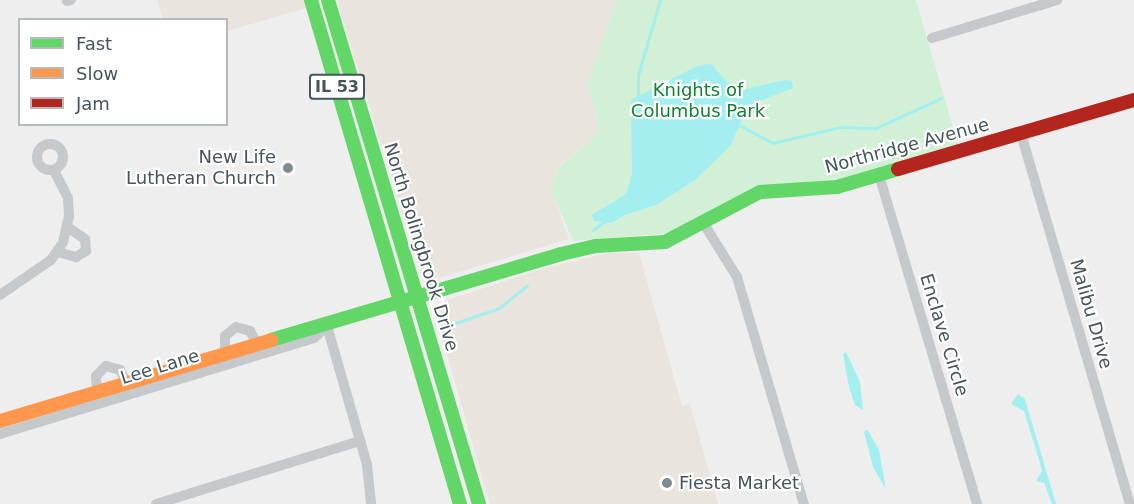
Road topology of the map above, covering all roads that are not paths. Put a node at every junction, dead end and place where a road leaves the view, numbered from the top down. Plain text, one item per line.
1 (311, 0) edge
2 (328, 0) edge
3 (1057, 0) edge
4 (1026, 4) edge
5 (932, 38) dead end
6 (1133, 103) edge
7 (1021, 134) junction
8 (54, 170) dead end
9 (879, 175) junction
10 (704, 224) junction
11 (67, 227) junction
12 (58, 252) junction
13 (0, 295) edge
14 (416, 296) junction
15 (400, 301) junction
16 (327, 326) junction
17 (256, 342) junction
18 (225, 351) junction
19 (126, 382) junction
20 (96, 391) junction
21 (0, 421) edge
22 (0, 434) edge
23 (360, 441) junction
24 (156, 504) edge
25 (371, 504) edge
26 (460, 504) edge
27 (479, 504) edge
28 (804, 504) edge
29 (977, 504) edge
30 (1130, 504) edge

1 - 15 street, North Bolingbrook Drive / IL 53
2 - 14 street, North Bolingbrook Drive / IL 53
3 - 4 street
4 - 5 street
6 - 7 street, Northridge Avenue
7 - 9 street, Northridge Avenue
7 - 30 street, Malibu Drive
8 - 11 street
9 - 10 street, Northridge Avenue
9 - 29 street, Enclave Circle
10 - 14 street, Northridge Avenue
10 - 28 street
11 - 12 street
11 - 12 street
12 - 13 street
14 - 15 street, Lee Lane
14 - 27 street, North Bolingbrook Drive / IL 53
15 - 16 street, Lee Lane
15 - 26 street, North Bolingbrook Drive / IL 53
16 - 17 street, Lee Lane
16 - 22 street, Lee Lane
16 - 23 street
17 - 18 street, Lee Lane
17 - 18 street, Lee Lane
18 - 19 street, Lee Lane
19 - 20 street, Lee Lane
19 - 20 street, Lee Lane
20 - 21 street, Lee Lane
23 - 24 street
23 - 25 street

